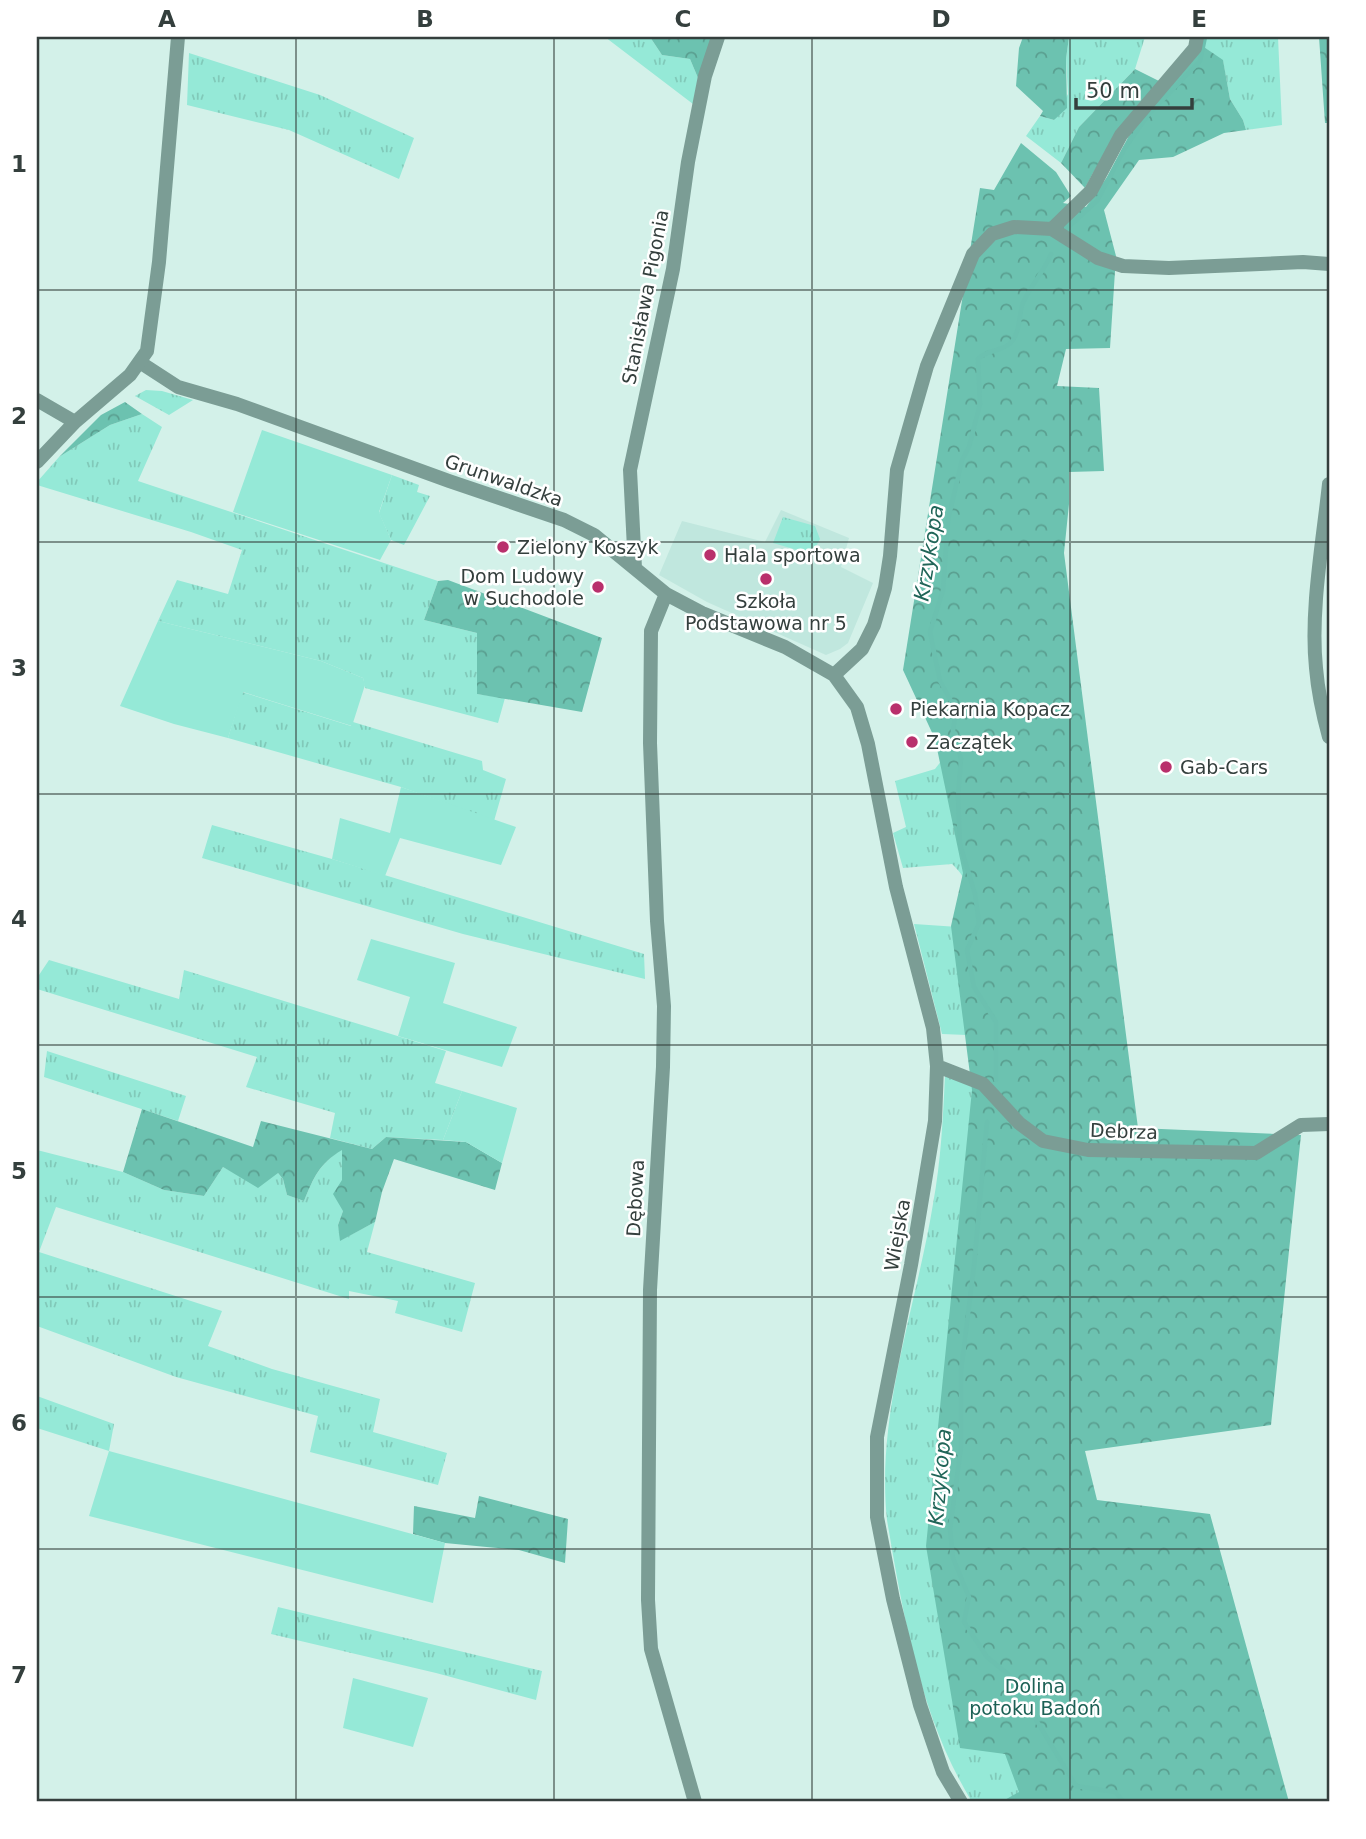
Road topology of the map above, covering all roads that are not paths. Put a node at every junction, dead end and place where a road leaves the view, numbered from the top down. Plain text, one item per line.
1 (178, 37) edge
2 (718, 37) edge
3 (1198, 37) edge
4 (1052, 229) junction
5 (1329, 264) edge
6 (141, 363) junction
7 (37, 400) edge
8 (75, 422) junction
9 (37, 462) edge
10 (1329, 484) edge
11 (635, 568) junction
12 (666, 594) junction
13 (834, 675) junction
14 (1329, 737) edge
15 (937, 1066) junction
16 (1329, 1124) edge
17 (695, 1802) edge
18 (961, 1802) edge

1 - 6 street
2 - 11 street, Stanisława Pigonia
3 - 4 street
4 - 5 street
4 - 13 street
6 - 8 street
6 - 11 street, Grunwaldzka
7 - 8 street
8 - 9 street
10 - 14 street
11 - 12 street, Grunwaldzka
12 - 13 street, Grunwaldzka
12 - 17 street, Dębowa
13 - 15 street, Wiejska
15 - 16 street, Debrza
15 - 18 street, Wiejska

